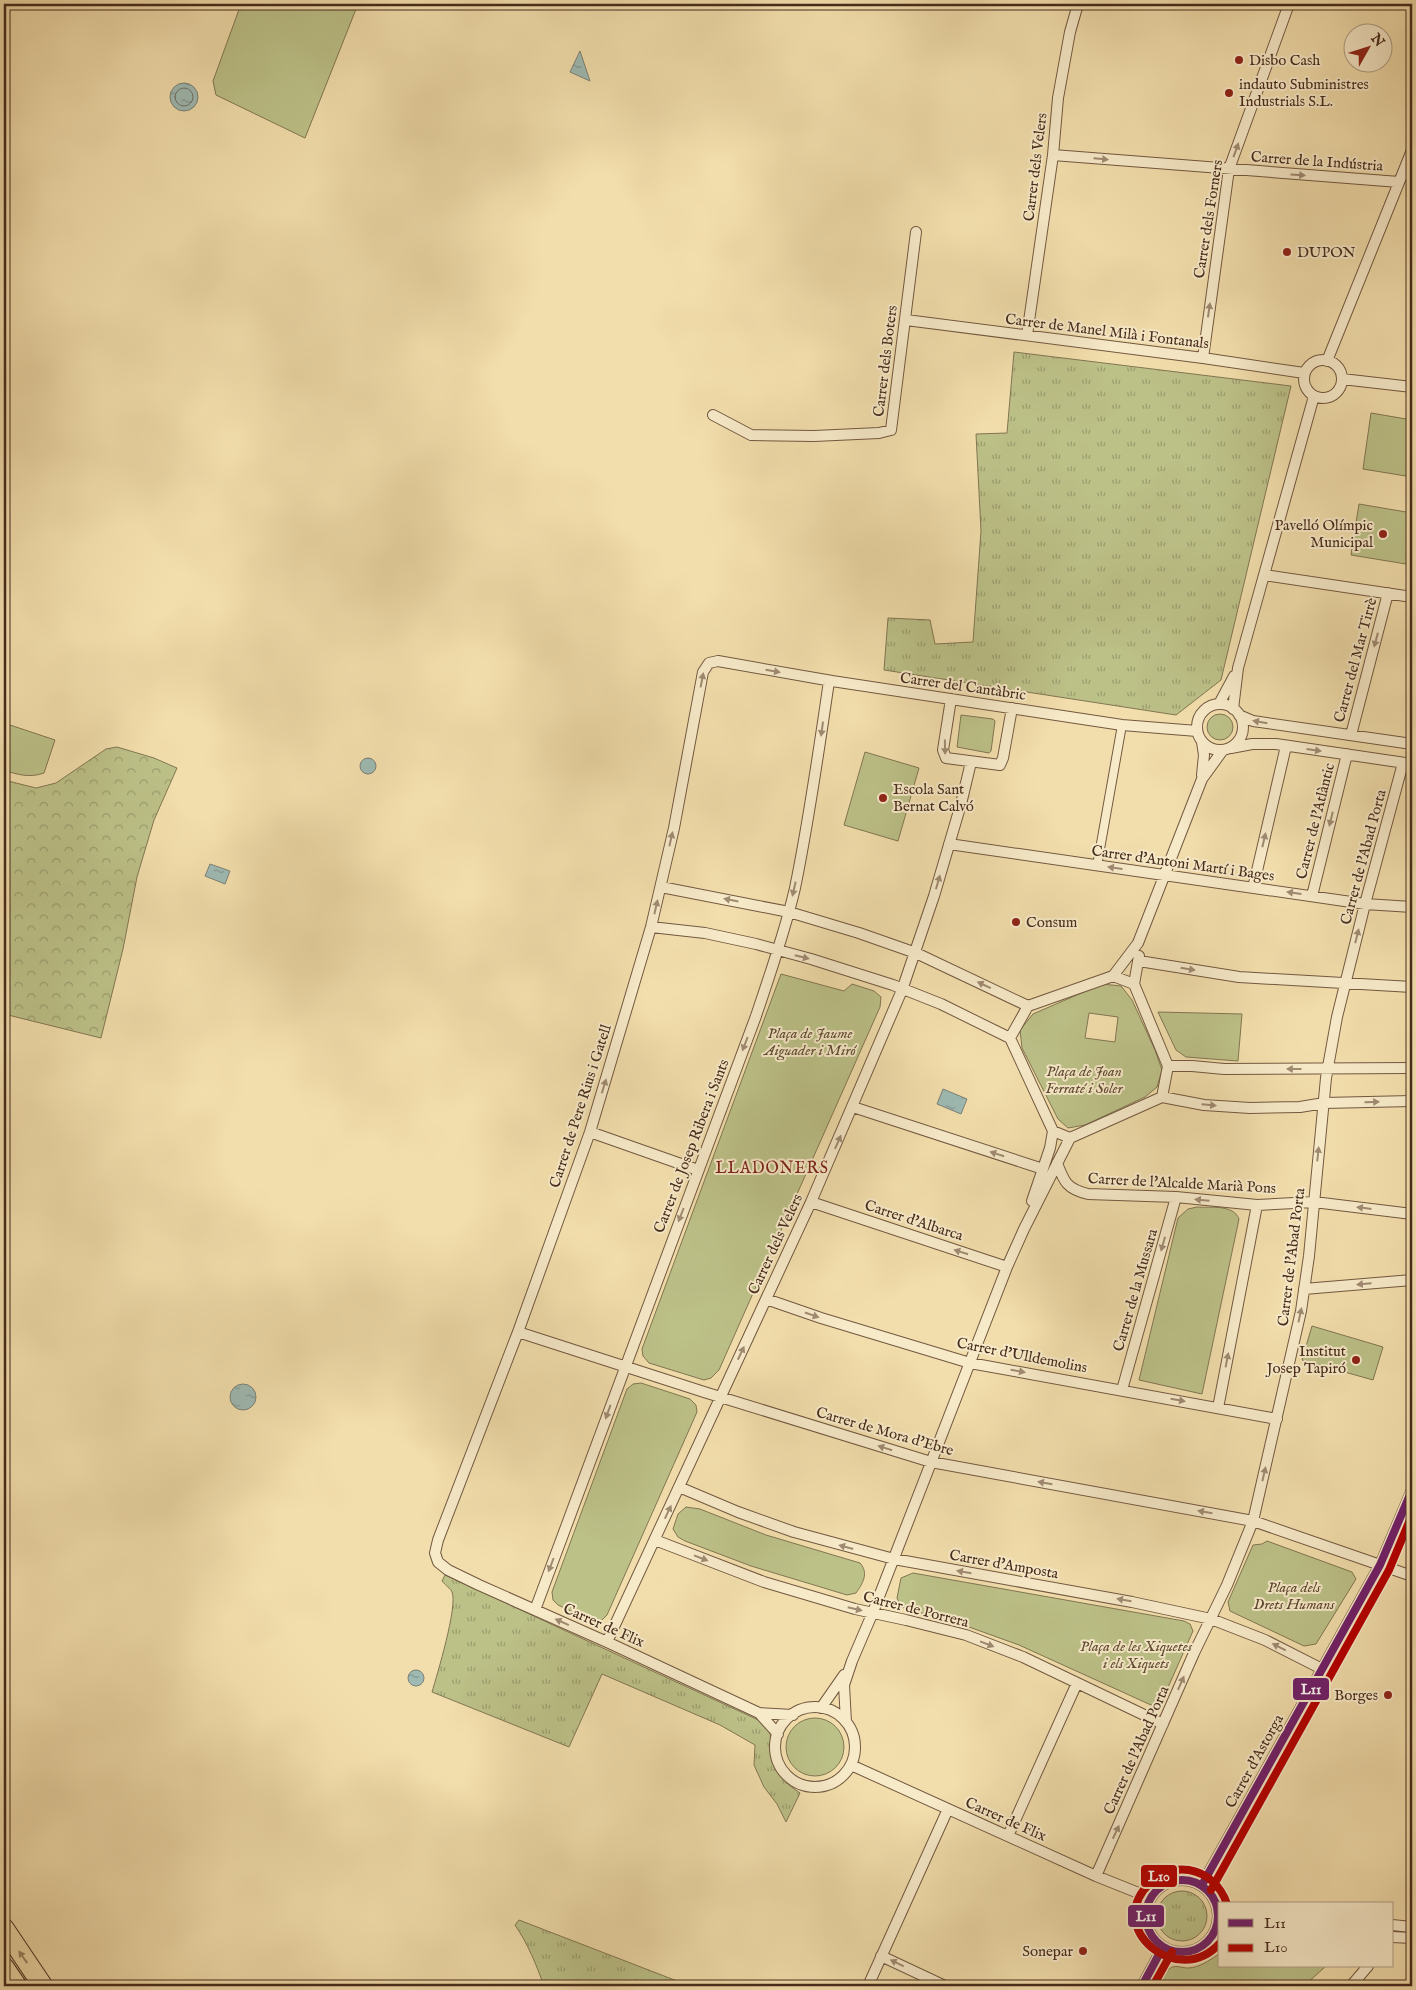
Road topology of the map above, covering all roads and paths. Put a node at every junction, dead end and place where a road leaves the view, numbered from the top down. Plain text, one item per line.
1 (1078, 4) edge
2 (1289, 4) edge
3 (1412, 150) edge
4 (1053, 155) junction
5 (1229, 169) junction
6 (1399, 182) junction
7 (916, 232) dead end
8 (906, 320) junction
9 (1027, 335) junction
10 (1203, 358) junction
11 (1327, 361) junction
12 (1304, 374) junction
13 (1342, 379) junction
14 (1412, 387) edge
15 (1314, 396) junction
16 (713, 415) dead end
17 (1264, 575) junction
18 (1388, 593) junction
19 (1412, 597) edge
20 (725, 662) joint
21 (1238, 668) junction
22 (829, 681) junction
23 (951, 699) junction
24 (1219, 704) junction
25 (1012, 708) junction
26 (1236, 712) junction
27 (1122, 724) junction
28 (1197, 731) junction
29 (1351, 735) junction
30 (1202, 742) junction
31 (1412, 744) edge
32 (1286, 746) junction
33 (1227, 749) junction
34 (1347, 754) junction
35 (971, 762) junction
36 (1408, 764) edge
37 (1202, 779) junction
38 (949, 844) junction
39 (1097, 866) junction
40 (1163, 876) junction
41 (661, 887) junction
42 (1253, 888) junction
43 (1312, 896) junction
44 (1365, 904) junction
45 (1412, 907) edge
46 (789, 912) junction
47 (652, 927) junction
48 (1138, 944) junction
49 (778, 951) junction
50 (916, 953) junction
51 (1139, 961) junction
52 (1112, 976) junction
53 (1346, 983) junction
54 (1134, 984) junction
55 (1412, 987) edge
56 (902, 990) junction
57 (1028, 1006) junction
58 (1010, 1038) junction
59 (1168, 1066) junction
60 (1412, 1068) edge
61 (1328, 1069) junction
62 (1162, 1096) junction
63 (1412, 1101) edge
64 (1324, 1103) junction
65 (853, 1107) junction
66 (1053, 1131) junction
67 (590, 1132) junction
68 (1070, 1138) junction
69 (1057, 1163) junction
70 (1043, 1169) junction
71 (698, 1170) junction
72 (1176, 1197) junction
73 (811, 1202) junction
74 (1314, 1202) junction
75 (1257, 1205) junction
76 (1412, 1214) edge
77 (1024, 1229) junction
78 (1007, 1267) junction
79 (1412, 1280) edge
80 (1304, 1289) junction
81 (766, 1299) junction
82 (518, 1332) junction
83 (970, 1363) junction
84 (624, 1366) junction
85 (1122, 1390) junction
86 (721, 1397) junction
87 (1218, 1408) junction
88 (1277, 1418) junction
89 (931, 1462) junction
90 (679, 1487) junction
91 (1412, 1490) edge
92 (1253, 1521) junction
93 (655, 1540) junction
94 (894, 1559) junction
95 (438, 1562) joint
96 (1380, 1565) junction
97 (1412, 1576) edge
98 (535, 1610) junction
99 (873, 1612) junction
100 (1211, 1619) junction
101 (606, 1642) junction
102 (852, 1661) junction
103 (1322, 1670) junction
104 (1077, 1683) junction
105 (822, 1708) junction
106 (759, 1713) junction
107 (793, 1715) junction
108 (846, 1722) junction
109 (1163, 1724) junction
110 (778, 1734) junction
111 (851, 1765) junction
112 (948, 1809) junction
113 (1008, 1836) junction
114 (1096, 1876) junction
115 (1202, 1885) junction
116 (1151, 1898) junction
117 (1218, 1908) edge
118 (1394, 1925) edge
119 (1412, 1927) edge
120 (4, 1928) edge
121 (1218, 1930) edge
122 (1394, 1938) edge
123 (1412, 1938) edge
124 (1163, 1947) junction
125 (881, 1956) junction
126 (4, 1967) edge
127 (1365, 1968) edge
128 (17, 1986) edge
129 (43, 1986) edge
130 (868, 1986) edge
131 (945, 1986) edge
132 (1142, 1986) edge
133 (1350, 1986) edge

1 - 4 street, Carrer dels Velers
5 -> 2 street, Carrer dels Forners
3 - 6 street
4 -> 5 street, Carrer de la Indústria
4 - 9 street, Carrer dels Velers
5 -> 6 street, Carrer de la Indústria
10 -> 5 street, Carrer dels Forners
6 - 11 street
7 - 8 street, Carrer dels Boters
8 - 9 street, Carrer de Manel Milà i Fontanals
8 - 16 street, Carrer dels Boters
9 - 10 street, Carrer de Manel Milà i Fontanals
10 - 12 street, Carrer de Manel Milà i Fontanals
11 - 12 street
11 - 13 street
12 - 15 street
13 - 14 street
13 - 15 street
15 - 17 street
17 - 18 street
17 - 21 street
18 - 19 street
18 -> 29 street, Carrer del Mar Tirrè
20 -> 22 street, Carrer del Cantàbric
41 -> 20 street, Carrer de Pere Rius i Gatell
21 - 24 street
21 - 26 street
22 - 23 street, Carrer del Cantàbric
22 -> 46 street, Carrer de Josep Ribera i Sants
23 - 25 street, Carrer del Cantàbric
23 -> 35 street
24 - 26 street
24 - 28 street
25 - 27 street, Carrer del Cantàbric
25 - 35 street
29 -> 26 street
26 - 33 street
27 - 28 street, Carrer del Cantàbric
27 - 39 street
28 - 30 street
29 - 31 street
30 - 33 street
30 - 37 street
32 - 33 street
32 -> 34 street
42 -> 32 street
33 - 37 street
34 - 36 street
34 -> 43 street, Carrer de l'Atlàntic
35 - 38 street, Carrer dels Velers
36 - 44 street, Carrer de l'Abad Porta
37 - 40 street
38 - 39 street, Carrer d'Antoni Martí i Bages
50 -> 38 street, Carrer dels Velers
40 -> 39 street, Carrer d'Antoni Martí i Bages
40 - 42 street, Carrer d'Antoni Martí i Bages
40 - 48 street
46 -> 41 street
47 -> 41 street, Carrer de Pere Rius i Gatell
43 -> 42 street, Carrer d'Antoni Martí i Bages
43 - 44 street, Carrer d'Antoni Martí i Bages
44 - 45 street, Carrer d'Antoni Martí i Bages
53 -> 44 street, Carrer de l'Abad Porta
46 - 49 street, Carrer de Josep Ribera i Sants
46 - 50 street
47 - 49 street
67 -> 47 street, Carrer de Pere Rius i Gatell
48 - 51 street
48 - 52 street
49 -> 56 street
49 -> 71 street, Carrer de Josep Ribera i Sants
50 - 56 street, Carrer dels Velers
57 -> 50 street
51 -> 53 street
51 - 54 street
52 - 54 street
52 - 57 street
53 - 55 street
53 - 61 street, Carrer de l'Abad Porta
54 - 59 street
56 - 58 street
56 - 65 street, Carrer dels Velers
57 - 58 street
58 - 66 street
61 -> 59 street
59 - 62 street
60 - 61 street
61 - 64 street, Carrer de l'Abad Porta
62 -> 64 street
62 - 68 street
64 -> 63 street
74 -> 64 street, Carrer de l'Abad Porta
70 -> 65 street
73 -> 65 street, Carrer dels Velers
66 - 68 street
66 - 70 street
67 - 71 street
67 - 82 street, Carrer de Pere Rius i Gatell
68 - 69 street
69 - 72 street, Carrer de l'Alcalde Marià Pons
69 - 77 street
70 - 77 street
71 -> 84 street, Carrer de Josep Ribera i Sants
75 -> 72 street, Carrer de l'Alcalde Marià Pons
72 -> 85 street, Carrer de la Mussara
78 -> 73 street, Carrer d'Albarca
73 - 81 street, Carrer dels Velers
74 - 75 street, Carrer de l'Alcalde Marià Pons
76 -> 74 street, Carrer de l'Alcalde Marià Pons
74 - 80 street, Carrer de l'Abad Porta
87 -> 75 street
77 - 78 street
78 - 83 street
79 -> 80 street
88 -> 80 street, Carrer de l'Abad Porta
81 -> 83 street, Carrer d'Ulldemolins
86 -> 81 street, Carrer dels Velers
82 - 84 street, Carrer de Mora d'Ebre
82 - 95 street, Carrer de Pere Rius i Gatell
83 -> 85 street, Carrer d'Ulldemolins
83 - 89 street
84 - 86 street, Carrer de Mora d'Ebre
84 -> 98 street, Carrer de Josep Ribera i Sants
85 -> 87 street, Carrer d'Ulldemolins
89 -> 86 street, Carrer de Mora d'Ebre
86 - 90 street, Carrer dels Velers
87 - 88 street, Carrer d'Ulldemolins
92 -> 88 street, Carrer de l'Abad Porta
92 -> 89 street, Carrer de Mora d'Ebre
89 - 94 street
93 -> 90 street, Carrer dels Velers
94 -> 90 street, Carrer d'Amposta
91 - 96 street, Carrer d'Astorga
92 - 96 street, Carrer de Mora d'Ebre
92 - 100 street, Carrer de l'Abad Porta
93 -> 99 street, Carrer de Porrera
93 - 101 street, Carrer dels Velers
94 - 99 street
100 -> 94 street, Carrer d'Amposta
95 - 98 street, Carrer de Flix
96 - 97 street, Carrer de Mora d'Ebre
96 - 103 street, Carrer d'Astorga
101 -> 98 street, Carrer de Flix
99 - 102 street
99 -> 104 street, Carrer de Porrera
103 -> 100 street, Carrer d'Amposta
109 -> 100 street, Carrer de l'Abad Porta
101 - 106 street, Carrer de Flix
102 - 105 street
102 - 108 street
103 - 115 street, Carrer d'Astorga
104 - 109 street, Carrer de Porrera
104 - 113 street
105 - 107 street
105 - 108 street
106 - 107 street, Carrer de Flix
106 - 110 street, Carrer de Flix
107 - 110 street
108 - 111 street
114 -> 109 street, Carrer de l'Abad Porta
110 - 111 street
111 - 112 street, Carrer de Flix
112 - 113 street, Carrer de Flix
112 - 125 street
113 - 114 street, Carrer de Flix
114 - 116 street, Carrer de Flix
115 - 116 street
115 - 117 street
116 - 124 street
118 - 119 street
129 -> 120 highway
121 - 124 street
122 - 123 street
124 - 132 street
125 - 130 street
131 -> 125 street
126 - 128 highway
127 - 133 street

